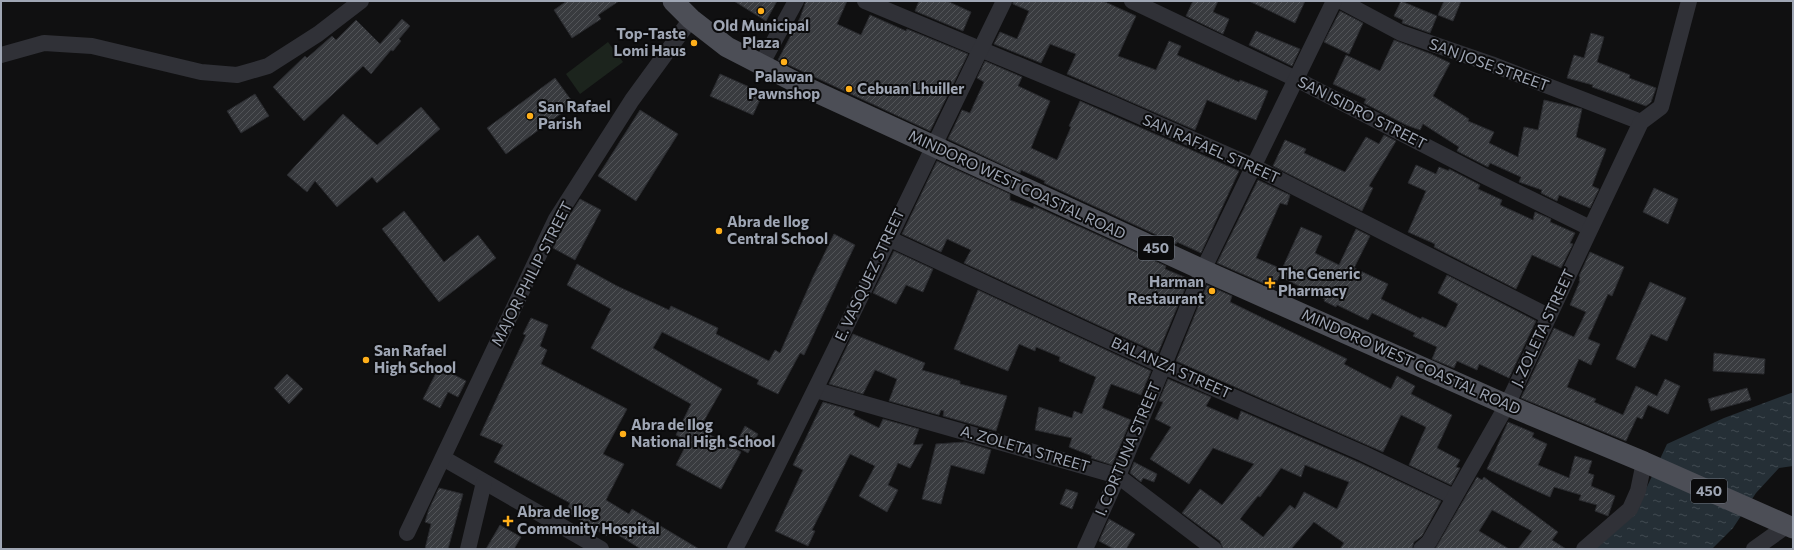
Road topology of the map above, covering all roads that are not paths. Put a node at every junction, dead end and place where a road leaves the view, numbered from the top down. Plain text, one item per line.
1 (361, 1) edge
2 (673, 1) edge
3 (796, 1) edge
4 (865, 1) edge
5 (1004, 1) edge
6 (1132, 1) edge
7 (1334, 1) edge
8 (1341, 1) edge
9 (1689, 1) edge
10 (691, 19) junction
11 (980, 50) junction
12 (1, 55) edge
13 (761, 64) junction
14 (1296, 79) junction
15 (1641, 122) junction
16 (933, 146) junction
17 (1253, 166) junction
18 (1590, 228) junction
19 (888, 238) junction
20 (1203, 270) junction
21 (1548, 316) junction
22 (1163, 366) junction
23 (816, 390) junction
24 (1507, 405) junction
25 (443, 458) junction
26 (1649, 464) junction
27 (1118, 476) junction
28 (484, 482) junction
29 (1454, 497) junction
30 (1791, 526) edge
31 (407, 533) dead end
32 (468, 549) edge
33 (601, 549) edge
34 (735, 549) edge
35 (1085, 549) edge
36 (1214, 549) edge
37 (1422, 549) edge
38 (1584, 549) edge
39 (1754, 549) edge

1 - 12 street
2 - 10 main road, MINDORO WEST COASTAL ROAD / 450
3 - 13 street
4 - 11 street, SAN RAFAEL STREET
5 - 11 street, E. VASQUEZ STREET
6 - 14 street, SAN ISIDRO STREET
7 - 14 street, I. CORTUNA STREET
8 - 15 street, SAN JOSE STREET
9 - 15 street
10 - 13 main road, MINDORO WEST COASTAL ROAD / 450
10 - 25 street, MAJOR PHILIP STREET
11 - 16 street, E. VASQUEZ STREET
11 - 17 street, SAN RAFAEL STREET
13 - 16 main road, MINDORO WEST COASTAL ROAD / 450
14 - 17 street, I. CORTUNA STREET
14 - 18 street, SAN ISIDRO STREET
15 - 18 street, J. ZOLETA STREET
16 - 19 street, E. VASQUEZ STREET
16 - 20 main road, MINDORO WEST COASTAL ROAD / 450
17 - 20 street, I. CORTUNA STREET
17 - 21 street, SAN RAFAEL STREET
18 - 21 street, J. ZOLETA STREET
19 - 22 street, BALANZA STREET
19 - 23 street, E. VASQUEZ STREET
20 - 22 street, I. CORTUNA STREET
20 - 24 main road, MINDORO WEST COASTAL ROAD / 450
21 - 24 street, J. ZOLETA STREET
22 - 27 street, I. CORTUNA STREET
22 - 29 street, BALANZA STREET
23 - 27 street, A. ZOLETA STREET
23 - 34 street, E. VASQUEZ STREET
24 - 26 main road, MINDORO WEST COASTAL ROAD / 450
24 - 29 street, J. ZOLETA STREET
25 - 28 street
25 - 31 street, MAJOR PHILIP STREET
26 - 30 main road, MINDORO WEST COASTAL ROAD / 450
26 - 38 street
27 - 35 street, I. CORTUNA STREET
27 - 36 street, A. ZOLETA STREET
28 - 32 street
28 - 33 street
29 - 37 street, J. ZOLETA STREET
30 - 39 street

